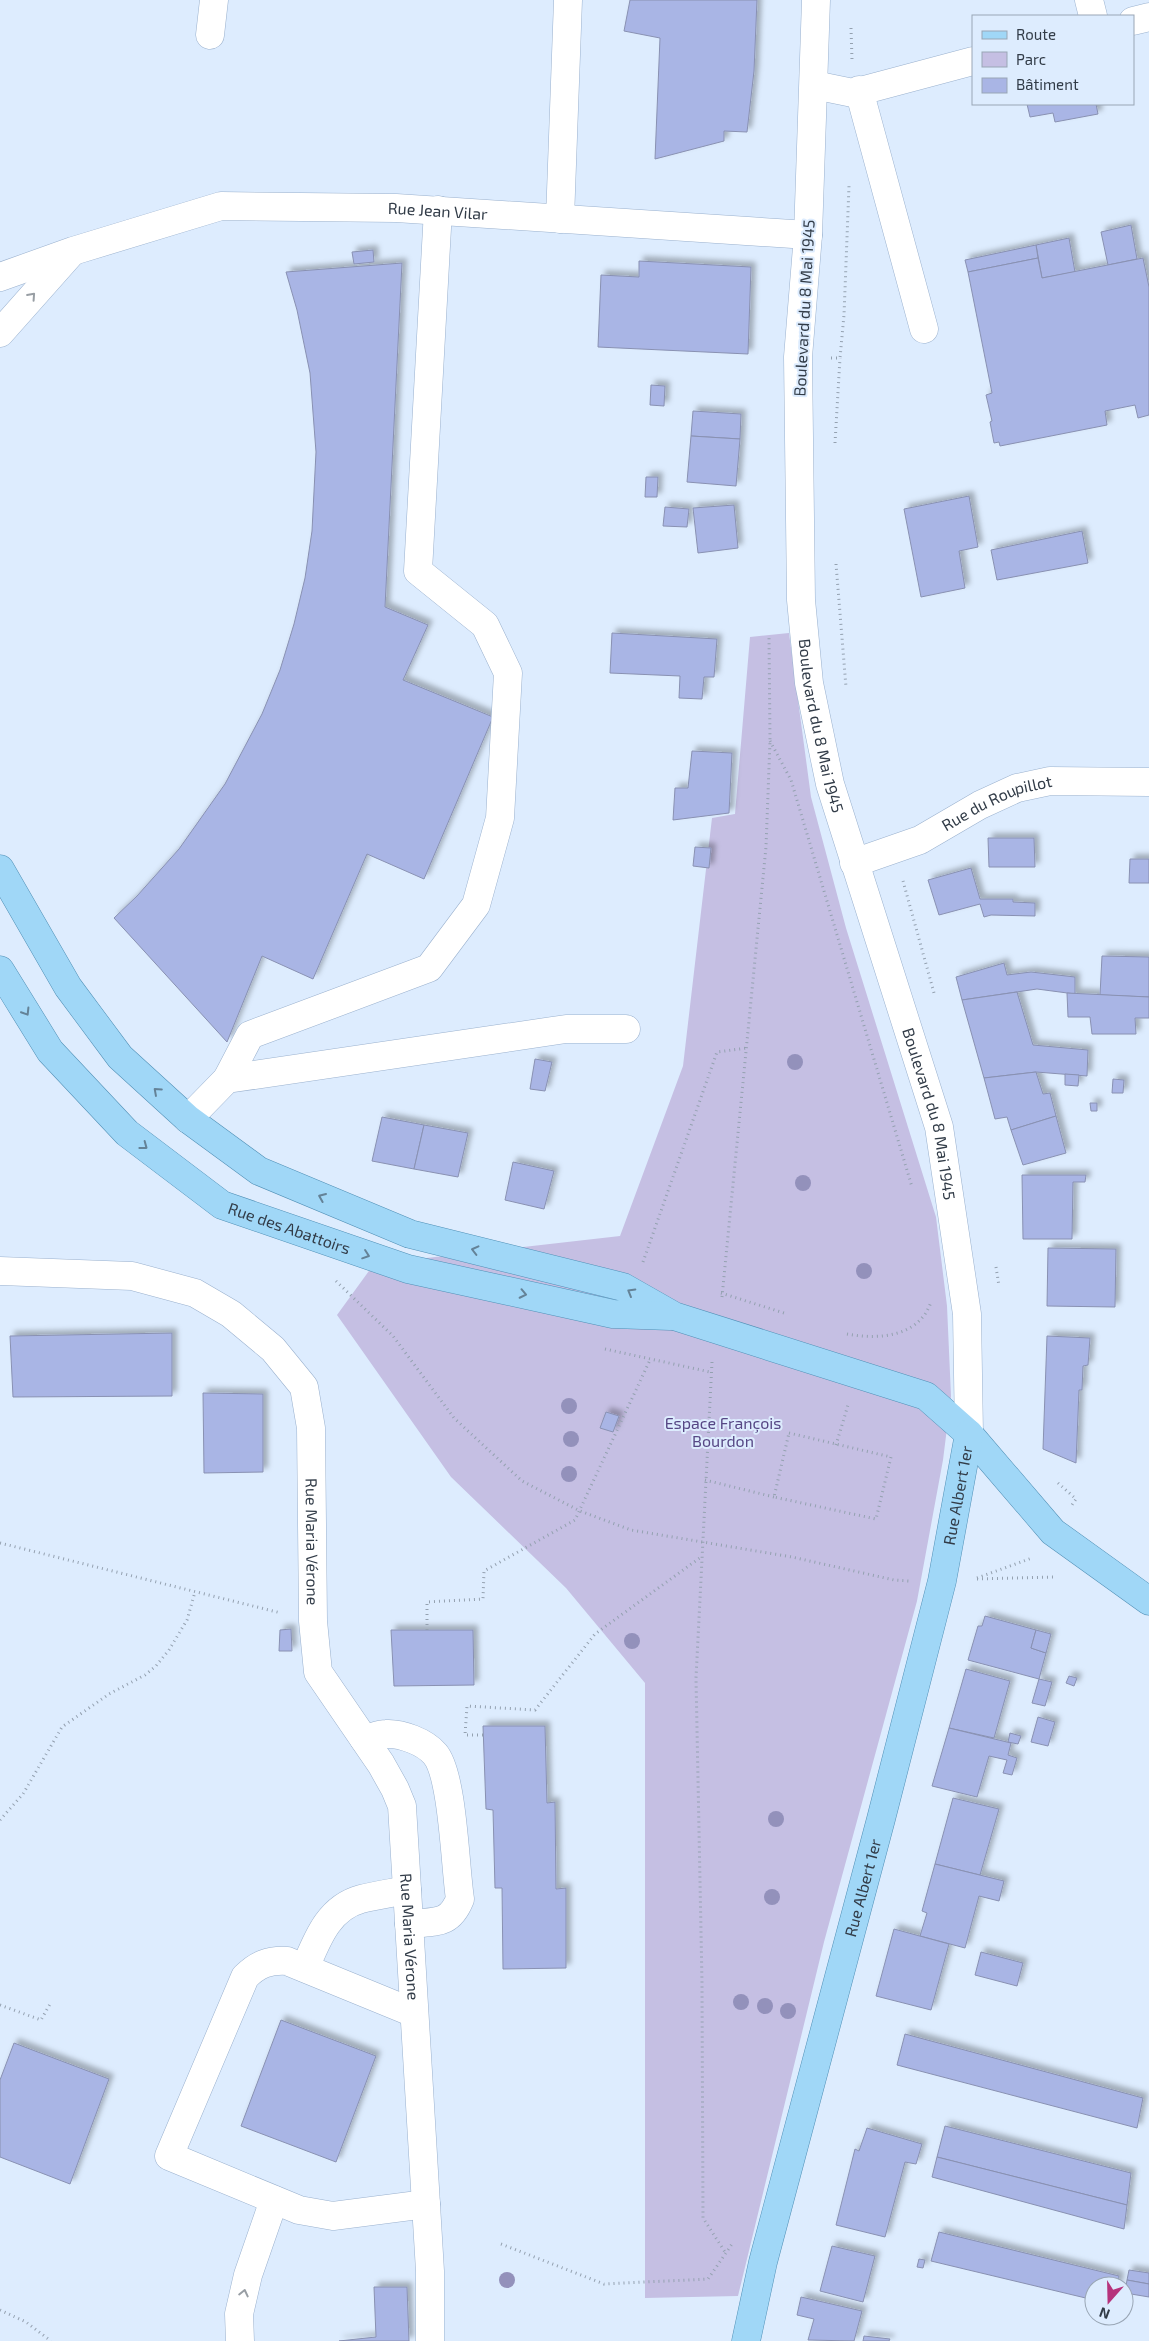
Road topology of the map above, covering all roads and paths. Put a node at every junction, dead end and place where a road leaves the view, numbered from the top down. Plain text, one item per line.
1 (214, 0) edge
2 (568, 0) edge
3 (816, 0) edge
4 (1089, 0) edge
5 (1093, 15) edge
6 (1149, 17) edge
7 (1134, 21) edge
8 (210, 35) dead end
9 (972, 62) edge
10 (814, 85) junction
11 (859, 90) junction
12 (438, 210) junction
13 (560, 219) junction
14 (808, 235) junction
15 (73, 250) junction
16 (0, 277) edge
17 (924, 329) dead end
18 (0, 334) edge
19 (840, 358) dead end
20 (835, 446) dead end
21 (836, 562) dead end
22 (768, 632) dead end
23 (847, 696) dead end
24 (770, 741) junction
25 (1149, 782) edge
26 (890, 851) junction
27 (854, 863) junction
28 (0, 869) edge
29 (0, 970) edge
30 (935, 996) dead end
31 (626, 1029) dead end
32 (746, 1048) junction
33 (227, 1079) junction
34 (188, 1119) junction
35 (916, 1195) dead end
36 (996, 1262) dead end
37 (642, 1264) dead end
38 (0, 1271) edge
39 (334, 1280) dead end
40 (999, 1289) dead end
41 (713, 1291) dead end
42 (723, 1293) junction
43 (932, 1296) dead end
44 (786, 1314) dead end
45 (674, 1316) junction
46 (840, 1331) dead end
47 (719, 1332) junction
48 (650, 1360) dead end
49 (969, 1434) junction
50 (1053, 1479) dead end
51 (705, 1480) junction
52 (774, 1497) junction
53 (580, 1512) junction
54 (1052, 1532) junction
55 (0, 1543) edge
56 (702, 1543) junction
57 (701, 1557) junction
58 (1062, 1578) dead end
59 (942, 1581) junction
60 (195, 1592) junction
61 (1149, 1601) edge
62 (313, 1621) junction
63 (428, 1630) dead end
64 (483, 1735) dead end
65 (364, 1739) junction
66 (0, 1820) edge
67 (407, 1890) junction
68 (409, 1924) junction
69 (305, 1968) junction
70 (50, 2004) dead end
71 (0, 2005) edge
72 (414, 2013) junction
73 (274, 2200) junction
74 (426, 2204) junction
75 (501, 2244) dead end
76 (725, 2252) dead end
77 (695, 2279) dead end
78 (0, 2310) edge
79 (52, 2341) edge
80 (240, 2341) edge
81 (430, 2341) edge
82 (746, 2341) edge

1 - 8 street
2 - 13 street
3 - 10 street, Boulevard du 8 Mai 1945
4 - 5 street
6 - 7 street
9 - 11 street
10 - 11 street
10 - 14 street, Boulevard du 8 Mai 1945
11 - 17 street
12 - 13 street, Rue Jean Vilar
12 - 15 street, Rue Jean Vilar
12 - 33 street
13 - 14 street, Rue Jean Vilar
14 - 27 street, Boulevard du 8 Mai 1945
15 - 16 street, Rue Jean Vilar
18 -> 15 street
19 - 20 path
21 - 23 path
22 - 24 path
24 - 32 path
24 - 35 path
25 - 26 street, Rue du Roupillot
26 - 27 street, Rue du Roupillot
26 - 30 path
27 - 49 street, Boulevard du 8 Mai 1945
34 -> 28 main road
29 -> 45 main road, Rue des Abattoirs
31 - 33 street
32 - 37 path
32 - 42 path
33 - 34 street
45 -> 34 main road
36 - 40 path
38 - 62 street, Rue Maria Vérone
39 - 53 path
41 - 42 path
42 - 44 path
42 - 47 path
43 - 46 path
45 - 47 main road
47 - 49 main road
47 - 51 path
48 - 53 path
49 - 54 main road
49 - 59 main road, Rue Albert 1er
50 - 54 path
51 - 52 path
51 - 56 path
52 - 52 path
53 - 56 path
53 - 63 path
54 - 58 path
54 - 61 main road
55 - 60 path
56 - 57 path
56 - 59 path
57 - 64 path
57 - 76 path
59 - 82 main road, Rue Albert 1er
60 - 62 path
60 - 66 path
62 - 65 street, Rue Maria Vérone
65 - 67 street, Rue Maria Vérone
65 - 68 street
67 - 68 street, Rue Maria Vérone
67 - 69 street
68 - 72 street, Rue Maria Vérone
69 - 72 street, Rue Maria Vérone
69 - 73 street, Rue Maria Vérone
70 - 71 path
72 - 74 street, Rue Maria Vérone
73 - 74 street, Rue Maria Vérone
80 -> 73 street
74 - 81 street, Rue Maria Vérone
75 - 77 path
78 - 79 path

